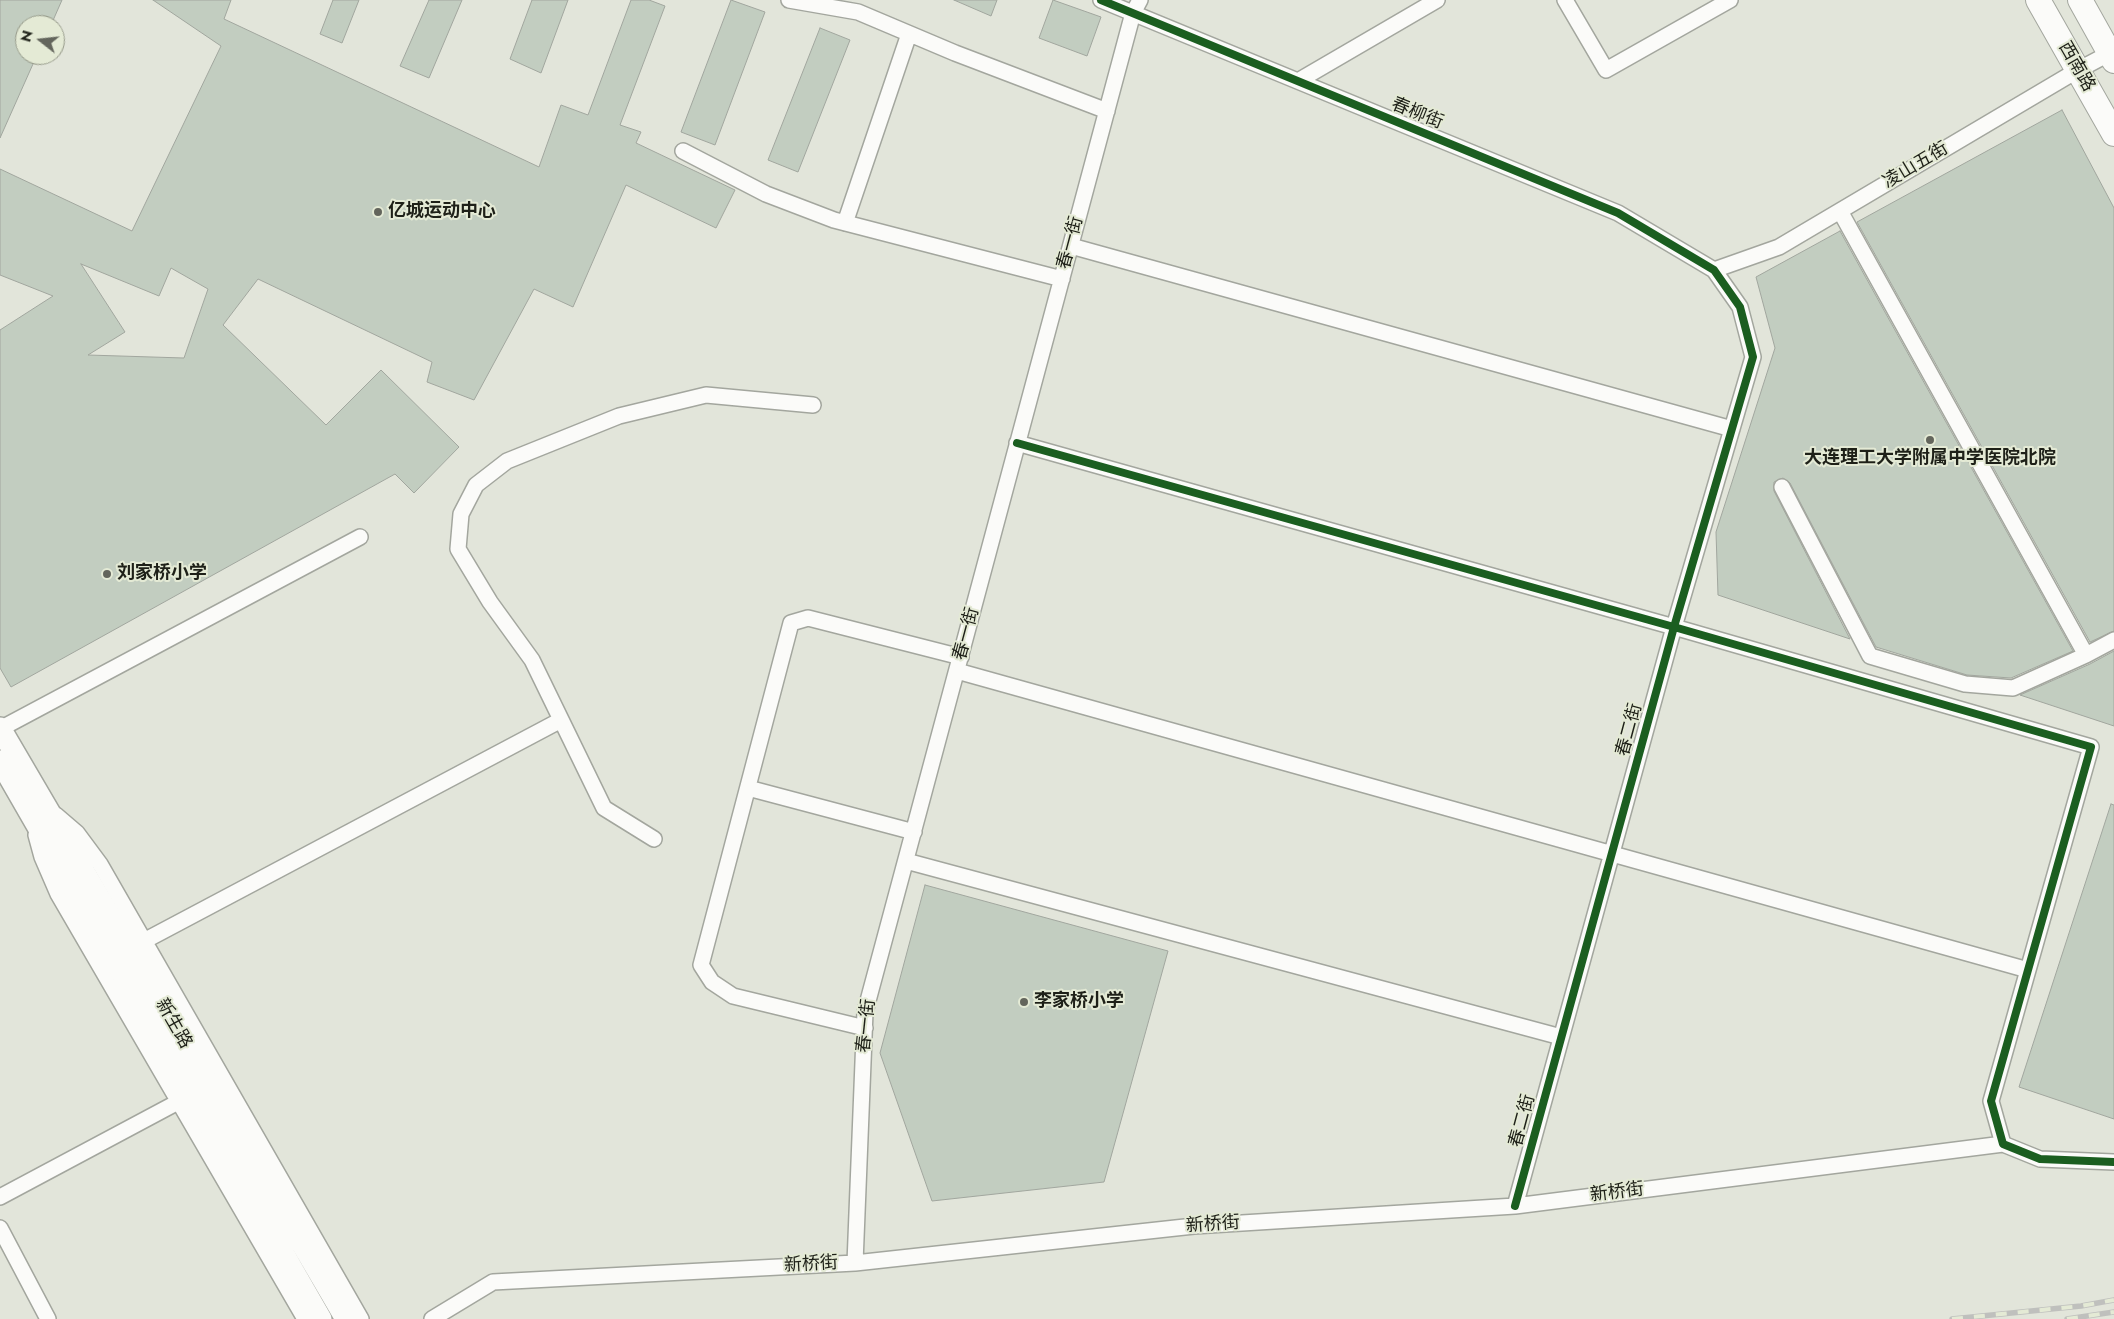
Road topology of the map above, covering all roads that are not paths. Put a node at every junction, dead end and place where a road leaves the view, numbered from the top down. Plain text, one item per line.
1 (790, 0) edge
2 (1101, 0) edge
3 (1437, 0) edge
4 (1565, 0) edge
5 (1730, 0) edge
6 (2038, 0) edge
7 (2080, 0) edge
8 (1136, 7) edge
9 (909, 34) junction
10 (2113, 56) edge
11 (2078, 70) junction
12 (1298, 81) junction
13 (1107, 111) junction
14 (2114, 134) edge
15 (683, 151) dead end
16 (1840, 211) junction
17 (845, 223) junction
18 (1071, 246) junction
19 (1714, 270) junction
20 (1062, 278) junction
21 (813, 405) dead end
22 (1732, 429) junction
23 (1017, 443) junction
24 (1782, 487) dead end
25 (360, 536) dead end
26 (1674, 627) junction
27 (2114, 640) edge
28 (2086, 655) junction
29 (959, 664) junction
30 (561, 720) junction
31 (0, 729) edge
32 (0, 760) edge
33 (748, 788) junction
34 (39, 811) junction
35 (914, 832) junction
36 (654, 839) dead end
37 (1612, 853) junction
38 (906, 861) junction
39 (144, 941) junction
40 (2028, 970) junction
41 (864, 1028) junction
42 (1561, 1037) junction
43 (178, 1102) junction
44 (229, 1138) junction
45 (2003, 1144) junction
46 (2114, 1162) edge
47 (0, 1197) edge
48 (1515, 1206) junction
49 (0, 1228) edge
50 (855, 1263) junction
51 (48, 1319) edge
52 (305, 1319) edge
53 (322, 1319) edge
54 (346, 1319) edge
55 (361, 1319) edge
56 (432, 1319) edge

1 - 9 street
2 - 8 street, 春柳街
3 - 12 street
4 - 5 street
6 - 11 main road, 西南路
7 - 10 main road, 西南路
8 - 12 street, 春柳街
8 - 13 street, 春一街
9 - 13 street
9 - 17 street
10 - 11 street, 凌山五街
11 - 14 main road, 西南路
11 - 16 street, 凌山五街
12 - 19 street, 春柳街
13 - 18 street, 春一街
15 - 17 street
16 - 19 street, 凌山五街
16 - 28 street
17 - 20 street
18 - 20 street, 春一街
18 - 22 street
19 - 22 street, 春二街
20 - 23 street, 春一街
21 - 30 street
22 - 26 street, 春二街
23 - 26 street
23 - 29 street, 春一街
24 - 28 street
25 - 31 street
26 - 37 street, 春二街
26 - 40 street
27 - 28 street
29 - 33 street
29 - 35 street, 春一街
29 - 37 street
30 - 36 street
30 - 39 street
31 - 34 main road, 新生路
32 - 34 main road, 新生路
33 - 35 street
33 - 41 street
34 - 39 street
34 - 43 street
34 - 44 main road, 新生路
35 - 38 street, 春一街
37 - 40 street
37 - 42 street, 春二街
38 - 41 street, 春一街
38 - 42 street
39 - 55 street
40 - 45 street
41 - 50 street, 春一街
42 - 48 street, 春二街
43 - 47 street
43 - 52 street
44 - 53 main road, 新生路
44 - 54 main road, 新生路
45 - 46 street
45 - 48 street, 新桥街
48 - 50 street, 新桥街
49 - 51 street
50 - 56 street, 新桥街

